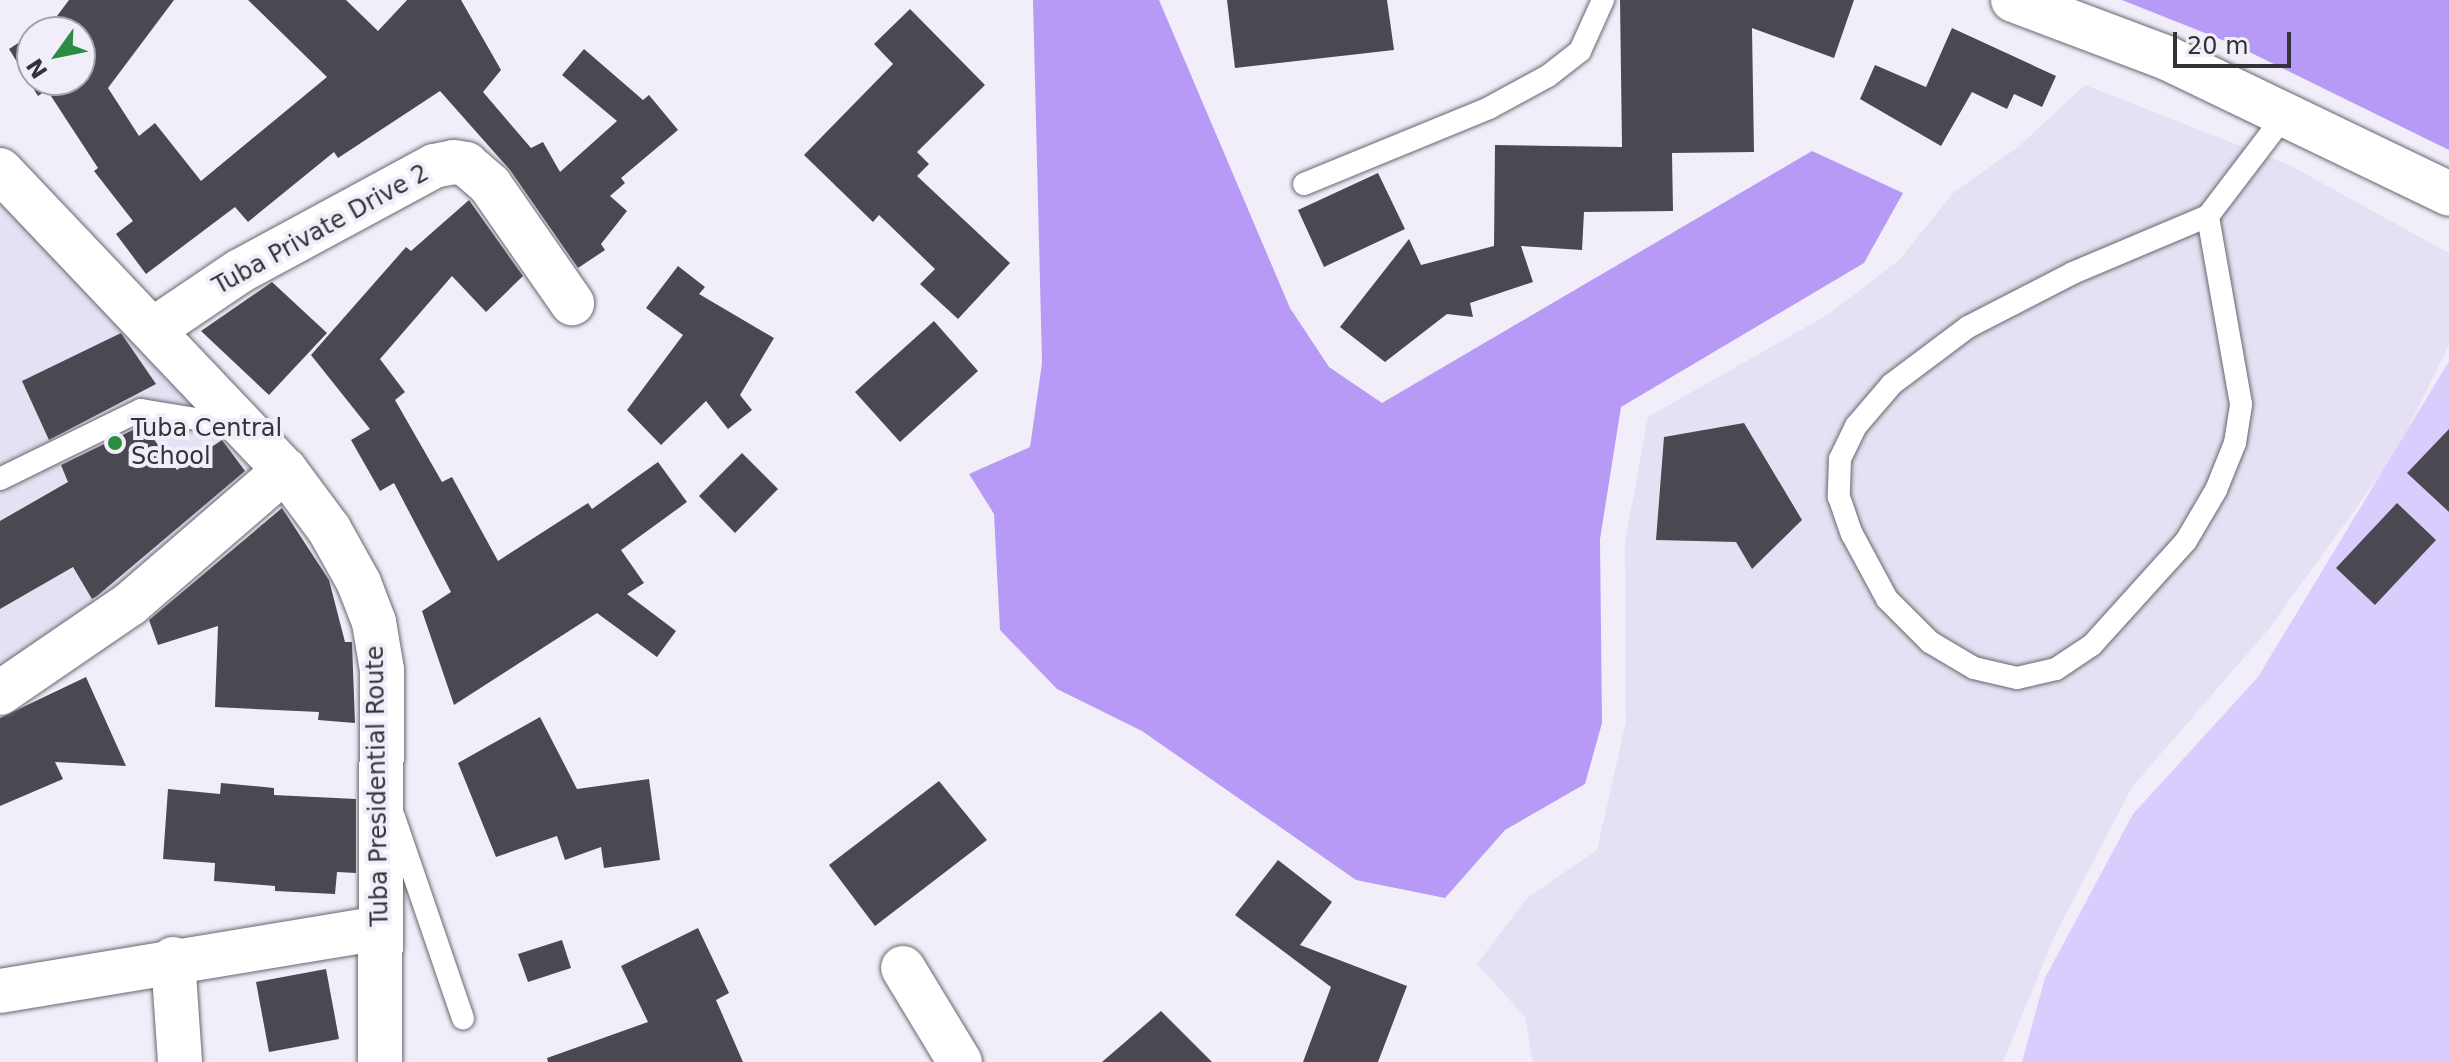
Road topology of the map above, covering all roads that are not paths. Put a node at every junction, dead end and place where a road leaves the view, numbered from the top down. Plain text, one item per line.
1 (1603, 0) edge
2 (2013, 0) edge
3 (2285, 115) junction
4 (0, 170) edge
5 (1304, 184) dead end
6 (2449, 194) edge
7 (2208, 216) junction
8 (572, 303) dead end
9 (154, 329) junction
10 (228, 405) junction
11 (285, 470) junction
12 (0, 479) edge
13 (0, 693) edge
14 (380, 774) junction
15 (380, 928) junction
16 (173, 959) junction
17 (903, 968) dead end
18 (0, 991) edge
19 (463, 1019) dead end
20 (180, 1062) edge
21 (380, 1062) edge
22 (960, 1062) edge

1 - 5 lane
2 - 3 street
3 - 6 street
3 - 7 lane
4 - 9 street, Tuba Presidential Route
7 - 7 lane
8 - 9 street, Tuba Private Drive 2
9 - 10 street, Tuba Presidential Route
10 - 11 street, Tuba Presidential Route
10 - 12 lane
11 - 13 street
11 - 14 street, Tuba Presidential Route
14 - 15 street, Tuba Presidential Route
14 - 19 lane
15 - 16 street
15 - 21 street, Tuba Presidential Route
16 - 18 street
16 - 20 street
17 - 22 street

